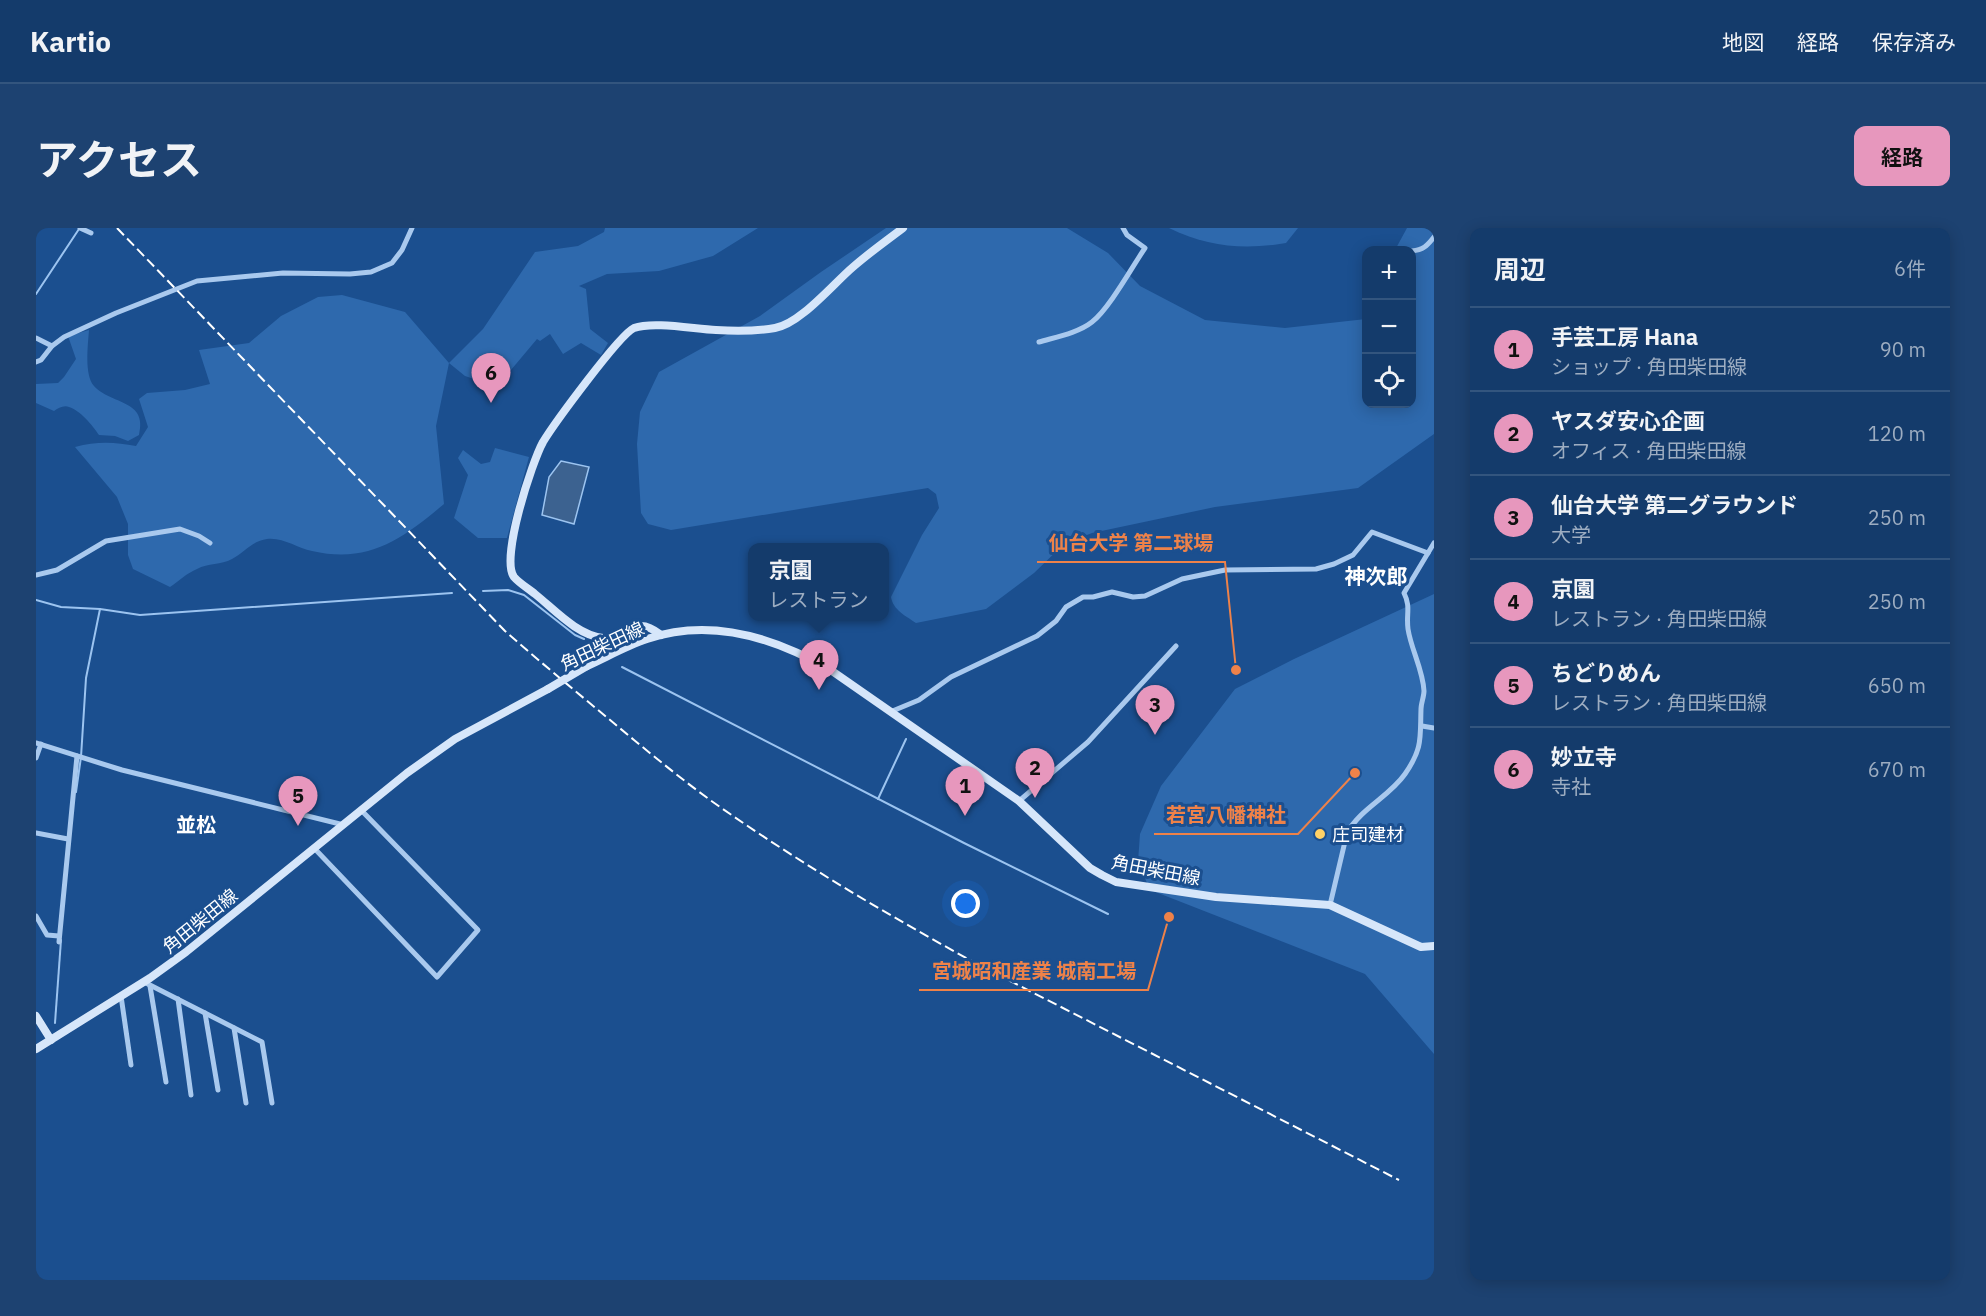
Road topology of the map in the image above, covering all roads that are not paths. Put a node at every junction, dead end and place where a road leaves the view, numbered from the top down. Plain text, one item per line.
1 (80, 228) edge
2 (412, 228) edge
3 (903, 228) edge
4 (1123, 228) edge
5 (91, 233) dead end
6 (1434, 237) edge
7 (1416, 250) edge
8 (36, 338) edge
9 (1039, 342) dead end
10 (52, 346) junction
11 (36, 362) edge
12 (210, 543) dead end
13 (1434, 543) edge
14 (1428, 554) junction
15 (36, 575) edge
16 (661, 635) junction
17 (1176, 646) dead end
18 (890, 712) junction
19 (1422, 726) junction
20 (1434, 729) edge
21 (38, 744) edge
22 (80, 757) junction
23 (36, 758) edge
24 (1019, 801) junction
25 (361, 810) junction
26 (344, 825) junction
27 (36, 833) edge
28 (68, 839) junction
29 (314, 848) junction
30 (1330, 905) junction
31 (36, 916) edge
32 (1434, 946) edge
33 (147, 984) junction
34 (121, 996) junction
35 (178, 999) junction
36 (205, 1013) junction
37 (36, 1016) edge
38 (234, 1028) junction
39 (51, 1040) junction
40 (36, 1049) edge
41 (131, 1065) dead end
42 (166, 1082) dead end
43 (218, 1090) dead end
44 (191, 1095) dead end
45 (246, 1103) dead end
46 (272, 1103) dead end

1 - 5 street
2 - 10 street
3 - 16 main road
4 - 9 street
6 - 7 street
8 - 10 street
10 - 11 street
12 - 15 street
13 - 14 street
14 - 18 street
14 - 19 street
16 - 18 main road, 角田柴田線
16 - 25 main road, 角田柴田線, bridge
17 - 24 street
18 - 24 main road, 角田柴田線
19 - 20 street
19 - 30 street
21 - 22 street
21 - 23 street
22 - 26 street
22 - 28 street
24 - 30 main road, 角田柴田線
25 - 26 main road, 角田柴田線
25 - 29 street
26 - 29 main road, 角田柴田線
27 - 28 street
28 - 31 street
29 - 33 main road, 角田柴田線
30 - 32 main road, 角田柴田線
33 - 34 main road, 角田柴田線
33 - 35 street
33 - 42 street
34 - 39 main road, 角田柴田線
34 - 41 street
35 - 36 street
35 - 44 street
36 - 38 street
36 - 43 street
37 - 39 main road
38 - 45 street
38 - 46 street
39 - 40 main road, 角田柴田線

